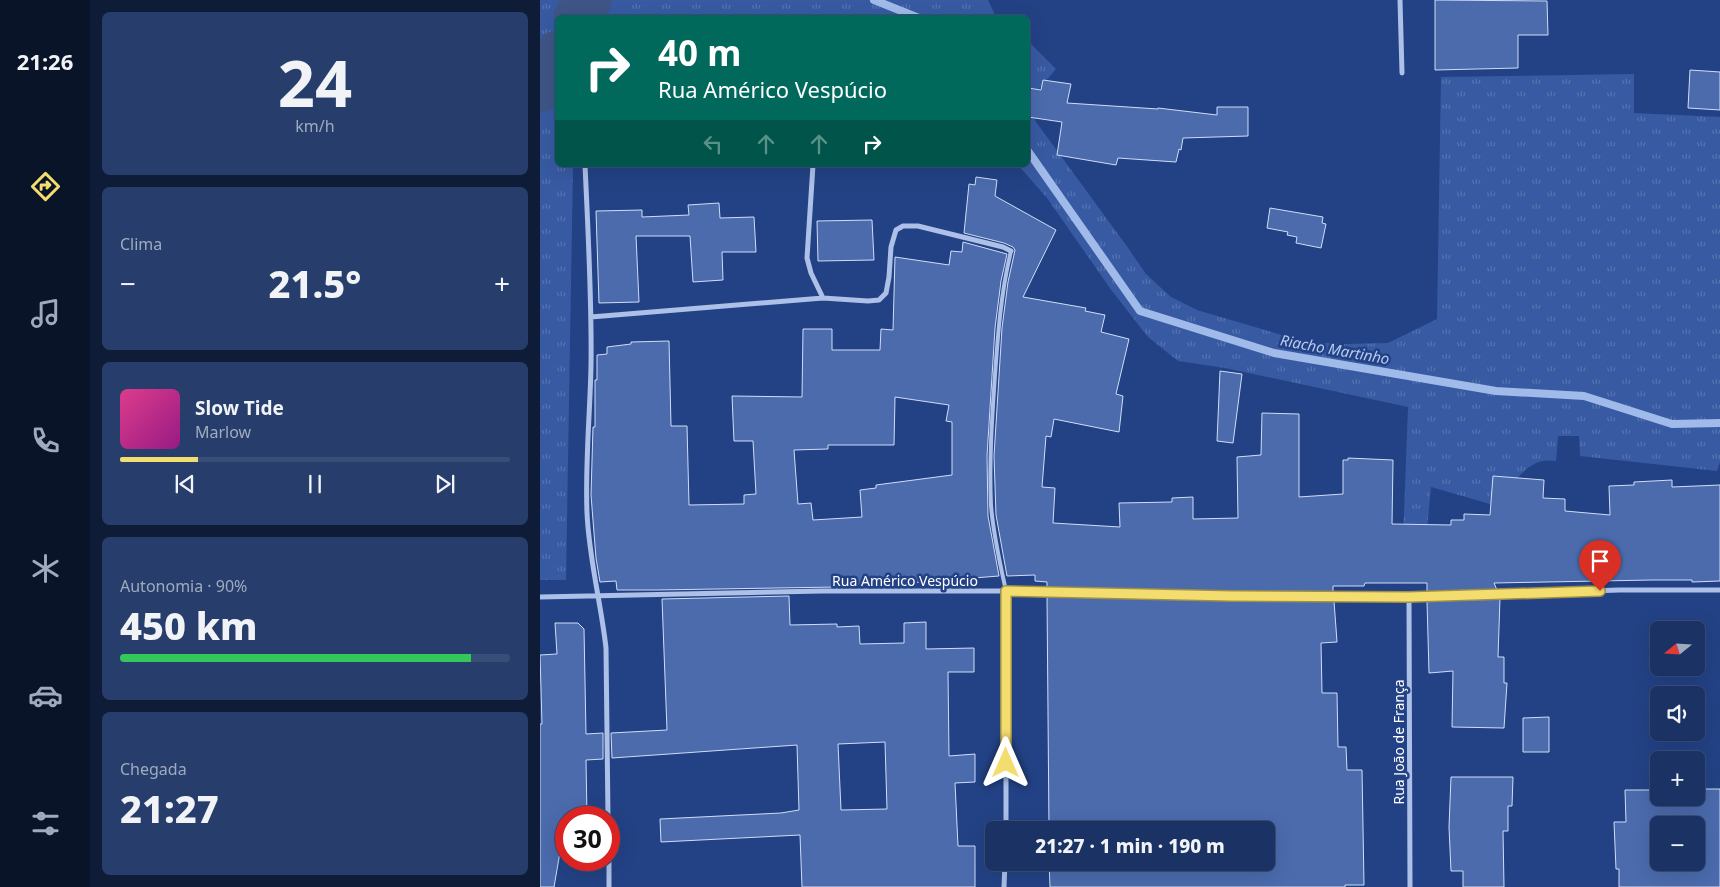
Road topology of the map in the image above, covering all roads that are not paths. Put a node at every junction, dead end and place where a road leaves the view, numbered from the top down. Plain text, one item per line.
1 (1400, 0) edge
2 (1402, 73) dead end
3 (585, 167) edge
4 (813, 167) edge
5 (1011, 251) joint
6 (823, 298) junction
7 (591, 317) junction
8 (1720, 590) edge
9 (1006, 591) junction
10 (540, 597) edge
11 (598, 597) junction
12 (1409, 597) junction
13 (608, 806) edge
14 (1006, 821) edge
15 (609, 871) edge
16 (1005, 871) edge
17 (609, 887) edge
18 (1004, 887) edge
19 (1410, 887) edge

1 - 2 street
3 - 7 street
4 - 6 street
5 - 6 street
5 - 9 lane
6 - 7 street
7 - 11 street
8 - 12 street, Rua Américo Vespúcio
9 - 11 street, Rua Américo Vespúcio
9 - 12 street, Rua Américo Vespúcio
9 - 14 street
10 - 11 street, Rua Américo Vespúcio
11 - 13 street
12 - 19 street, Rua João de França
15 - 17 street
16 - 18 street

